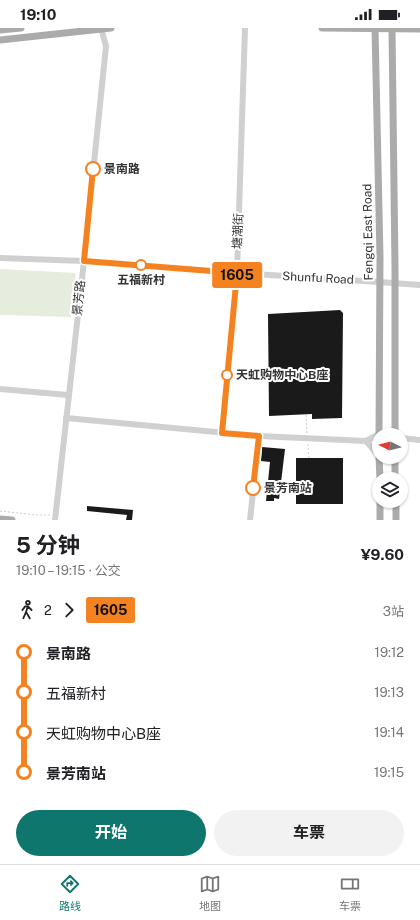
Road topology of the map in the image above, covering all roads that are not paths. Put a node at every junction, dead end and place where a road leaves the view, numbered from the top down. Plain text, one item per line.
1 (21, 28) edge
2 (111, 28) edge
3 (245, 28) edge
4 (322, 28) edge
5 (375, 28) edge
6 (392, 28) edge
7 (420, 28) edge
8 (102, 29) edge
9 (0, 30) edge
10 (0, 40) edge
11 (0, 258) edge
12 (84, 261) junction
13 (237, 273) junction
14 (379, 282) junction
15 (395, 284) junction
16 (420, 285) edge
17 (0, 389) edge
18 (68, 395) junction
19 (66, 418) junction
20 (379, 428) edge
21 (395, 428) edge
22 (222, 433) junction
23 (259, 436) junction
24 (372, 438) edge
25 (408, 439) edge
26 (420, 440) edge
27 (366, 441) junction
28 (372, 448) edge
29 (380, 508) edge
30 (396, 508) edge
31 (55, 518) edge
32 (0, 519) edge
33 (12, 520) edge
34 (250, 520) edge
35 (380, 520) edge
36 (396, 520) edge

1 - 9 main road
2 - 8 main road
3 - 13 street, 塘潮街
4 - 5 main road
5 - 6 main road
5 - 14 main road, Fengqi East Road
6 - 7 main road
6 - 15 main road
8 - 10 main road
8 - 12 street, 景芳路
11 - 12 street, Shunfu Road
12 - 13 street, Shunfu Road
12 - 18 street, 景芳路
13 - 14 street, Shunfu Road
13 - 22 street, 塘潮街
14 - 15 street, Shunfu Road
14 - 20 main road, Fengqi East Road
15 - 16 street, Shunfu Road
15 - 21 main road
17 - 18 street
18 - 19 street, 景芳路
19 - 22 street
19 - 31 street, 景芳路
22 - 23 street
23 - 27 street
23 - 34 street
24 - 27 street
25 - 26 street
27 - 28 street
29 - 35 main road
30 - 36 main road
32 - 33 main road

